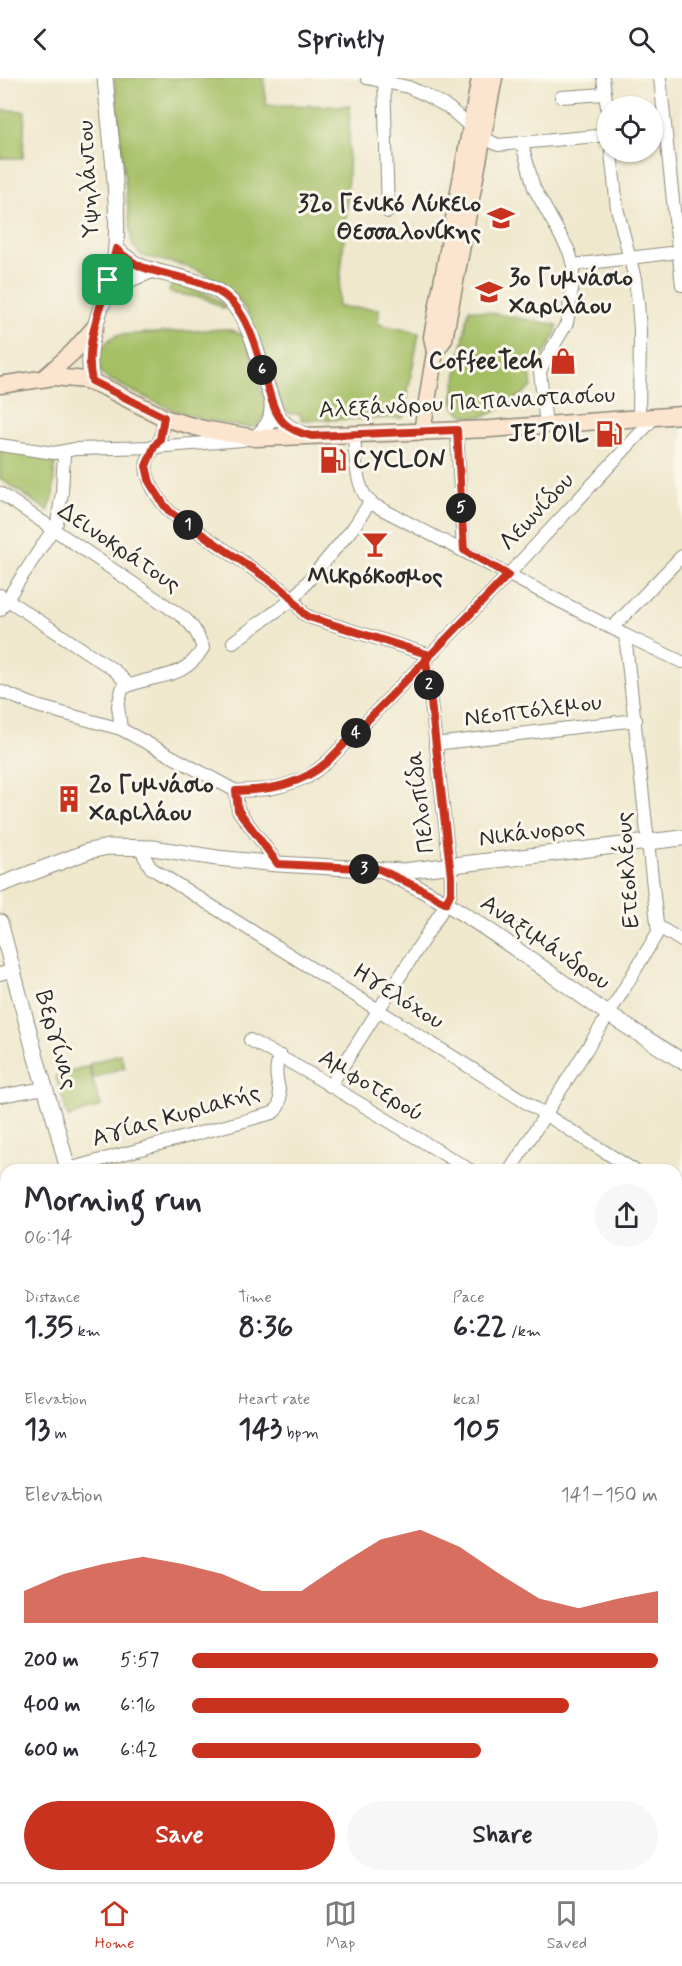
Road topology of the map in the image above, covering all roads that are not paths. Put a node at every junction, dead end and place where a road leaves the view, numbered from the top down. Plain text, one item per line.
1 (105, 78) edge
2 (367, 78) edge
3 (480, 78) edge
4 (494, 78) edge
5 (603, 78) edge
6 (660, 78) edge
7 (384, 80) edge
8 (605, 94) joint
9 (660, 96) edge
10 (561, 97) dead end
11 (476, 132) junction
12 (597, 136) edge
13 (522, 144) junction
14 (663, 148) edge
15 (613, 162) edge
16 (388, 212) dead end
17 (678, 213) edge
18 (116, 249) junction
19 (678, 252) junction
20 (630, 258) junction
21 (573, 264) junction
22 (153, 270) junction
23 (682, 285) edge
24 (102, 302) junction
25 (95, 327) junction
26 (44, 378) junction
27 (92, 381) junction
28 (0, 385) edge
29 (272, 400) junction
30 (682, 415) edge
31 (164, 417) junction
32 (647, 417) junction
33 (546, 425) junction
34 (457, 430) junction
35 (422, 432) junction
36 (354, 435) junction
37 (312, 436) junction
38 (255, 438) junction
39 (0, 445) edge
40 (154, 447) junction
41 (64, 452) junction
42 (0, 493) edge
43 (370, 502) junction
44 (54, 529) junction
45 (464, 550) junction
46 (682, 556) edge
47 (508, 575) junction
48 (294, 601) junction
49 (2, 602) edge
50 (612, 628) junction
51 (625, 635) junction
52 (233, 642) dead end
53 (428, 657) junction
54 (682, 662) edge
55 (129, 685) junction
56 (0, 691) edge
57 (636, 720) junction
58 (120, 729) junction
59 (435, 744) junction
60 (236, 791) junction
61 (682, 838) edge
62 (649, 842) junction
63 (144, 856) dead end
64 (278, 864) junction
65 (450, 865) junction
66 (379, 869) junction
67 (0, 885) edge
68 (446, 903) junction
69 (0, 922) edge
70 (659, 927) junction
71 (682, 941) edge
72 (7, 972) edge
73 (379, 1010) junction
74 (609, 1014) junction
75 (250, 1040) dead end
76 (281, 1056) junction
77 (682, 1060) edge
78 (330, 1086) junction
79 (45, 1088) junction
80 (0, 1096) edge
81 (546, 1113) junction
82 (67, 1164) edge
83 (86, 1164) edge
84 (460, 1164) edge
85 (514, 1164) edge
86 (625, 1164) edge

1 - 18 street, Υψηλάντου
2 - 7 street
3 - 11 main road
4 - 11 main road
5 - 8 street
6 - 9 street
7 - 11 street
7 - 16 street
8 - 10 street
11 - 13 street
11 - 35 main road
12 - 13 street
13 - 21 street
14 - 17 street
15 - 20 street
17 - 19 street
18 - 22 street
18 - 24 street, Υψηλάντου
19 - 20 street
19 - 23 street
20 - 21 street
20 - 32 street
21 - 33 street
22 - 24 street
22 - 29 street
24 - 25 street, Υψηλάντου
25 - 26 main road
25 - 27 street, Υψηλάντου
26 - 27 main road, Αλεξάνδρου Παπαναστασίου
26 - 28 main road, Αλεξάνδρου Παπαναστασίου
27 - 31 main road, Αλεξάνδρου Παπαναστασίου
29 - 37 street
29 - 38 street
30 - 32 main road, Αλεξάνδρου Παπαναστασίου
31 - 38 main road, Αλεξάνδρου Παπαναστασίου
31 - 40 street
32 - 33 main road, Αλεξάνδρου Παπαναστασίου
32 - 47 street, Λεωνίδου
33 - 34 main road, Αλεξάνδρου Παπαναστασίου
34 - 35 main road, Αλεξάνδρου Παπαναστασίου
34 - 45 street
35 - 36 main road, Αλεξάνδρου Παπαναστασίου
36 - 37 main road, Αλεξάνδρου Παπαναστασίου
36 - 43 street
37 - 38 main road, Αλεξάνδρου Παπαναστασίου
38 - 40 street, Αλεξάνδρου Παπαναστασίου
39 - 41 street, Αλεξάνδρου Παπαναστασίου
40 - 41 street, Αλεξάνδρου Παπαναστασίου
40 - 48 street
41 - 44 street
42 - 44 street, Δεινοκράτους
43 - 45 street
43 - 48 street
44 - 49 street
44 - 55 street, Δεινοκράτους
45 - 47 street
46 - 50 street
47 - 50 street
47 - 53 street, Λεωνίδου
48 - 52 street
48 - 53 street
49 - 55 street
50 - 51 street
51 - 54 street
51 - 57 street, Ετεοκλέους
53 - 59 street, Πελοπίδα
53 - 60 street, Λεωνίδου
55 - 58 street
56 - 58 street
57 - 59 street, Νεοπτόλεμου
57 - 62 street, Ετεοκλέους
58 - 60 street
59 - 65 street, Πελοπίδα
60 - 64 street
61 - 62 street, Νικάνορος
62 - 65 street, Νικάνορος
62 - 70 street, Ετεοκλέους
63 - 73 street, Ηγελόχου
64 - 66 street, Νικάνορος
64 - 67 street, Νικάνορος
65 - 66 street, Νικάνορος
65 - 68 street, Πελοπίδα
66 - 68 street, Αναξιμάνδρου
68 - 73 street, Πελοπίδα
68 - 74 street, Αναξιμάνδρου
69 - 72 street, Βεργίνας
70 - 71 street
70 - 74 street, Ετεοκλέους
72 - 79 street, Βεργίνας
73 - 78 street, Πελοπίδα
73 - 81 street, Ηγελόχου
74 - 77 street, Αναξιμάνδρου
74 - 81 street, Ετεοκλέους
75 - 76 street, Αμφοτερού
76 - 78 street, Αμφοτερού
76 - 83 street, Αγίας Κυριακής
78 - 84 street, Αμφοτερού
79 - 80 street
79 - 82 street, Βεργίνας
81 - 85 street, Ετεοκλέους
81 - 86 street, Ηγελόχου

